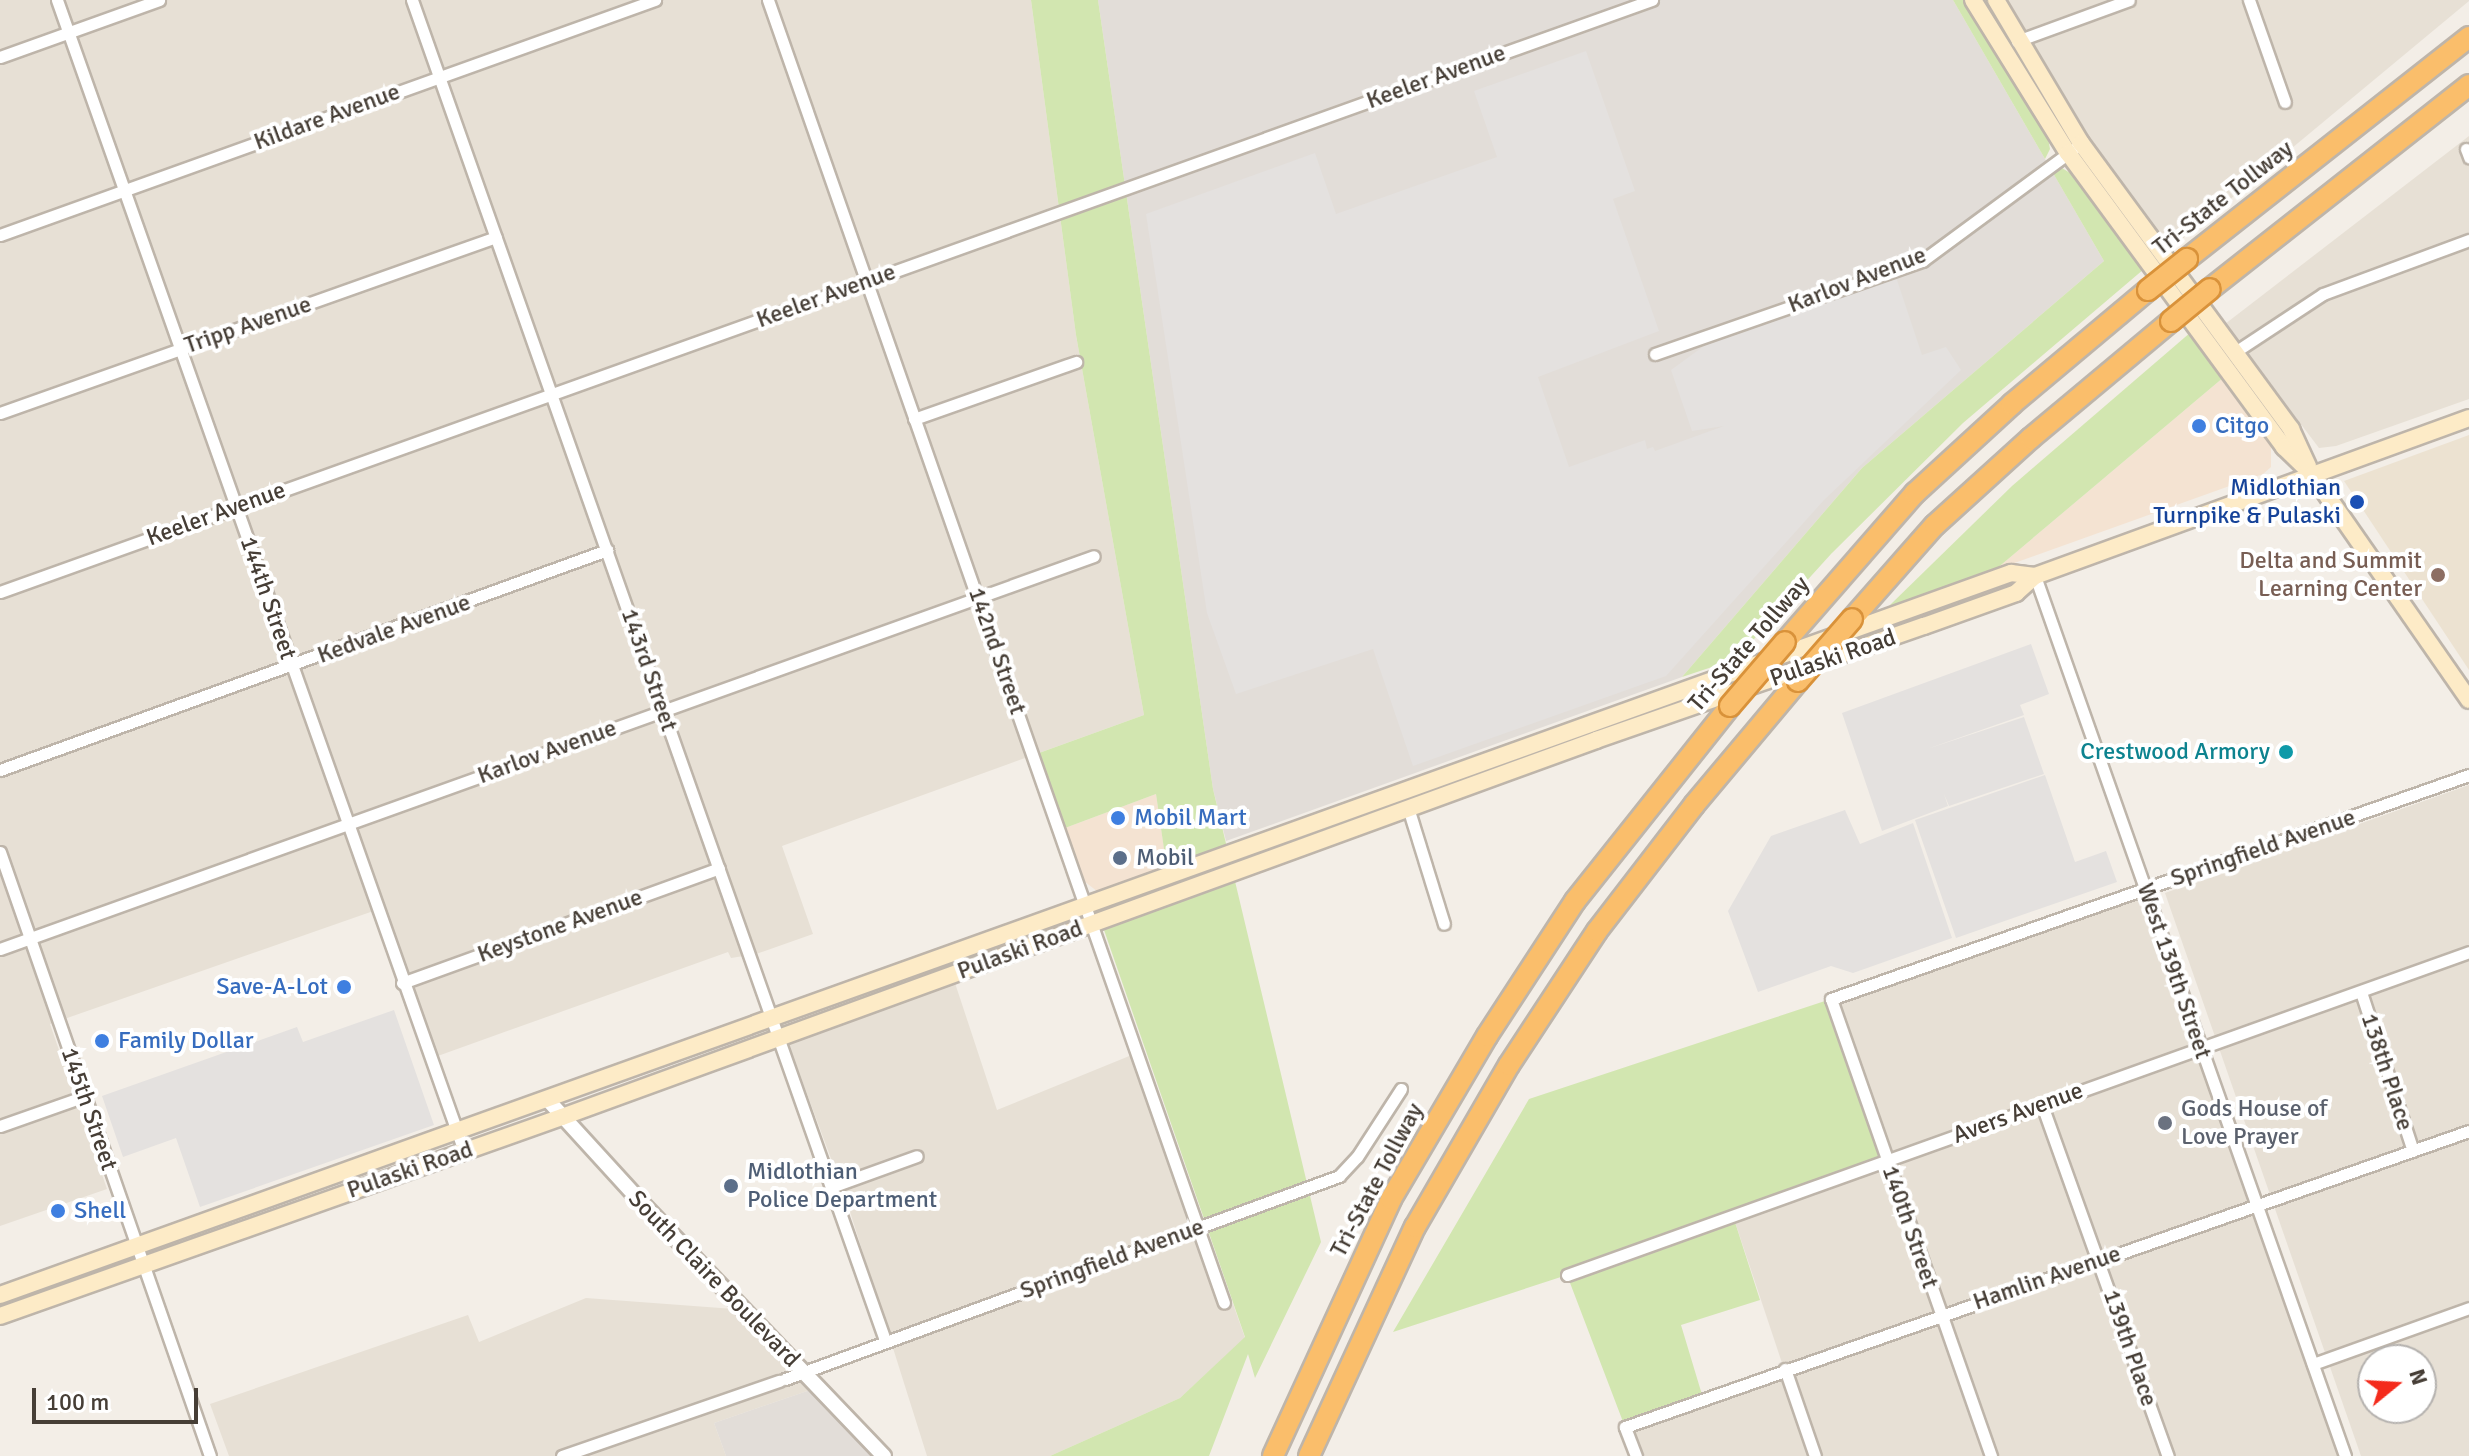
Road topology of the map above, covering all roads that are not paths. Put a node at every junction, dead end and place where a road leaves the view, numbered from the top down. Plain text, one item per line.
1 (57, 0) edge
2 (159, 0) edge
3 (412, 0) edge
4 (655, 0) edge
5 (768, 0) edge
6 (1652, 0) edge
7 (1973, 0) edge
8 (1996, 0) edge
9 (2129, 0) edge
10 (2249, 0) edge
11 (68, 32) junction
12 (2469, 37) edge
13 (2019, 40) junction
14 (2000, 47) junction
15 (0, 57) edge
16 (439, 77) junction
17 (2469, 85) edge
18 (2285, 102) dead end
19 (2074, 148) junction
20 (124, 190) junction
21 (0, 235) edge
22 (496, 237) junction
23 (2469, 240) edge
24 (867, 281) junction
25 (179, 349) junction
26 (2235, 352) junction
27 (1655, 354) dead end
28 (1076, 362) dead end
29 (551, 394) junction
30 (0, 413) edge
31 (2469, 418) edge
32 (914, 419) junction
33 (2312, 474) junction
34 (236, 506) junction
35 (607, 550) junction
36 (1094, 556) dead end
37 (2035, 576) junction
38 (0, 592) edge
39 (978, 598) junction
40 (291, 667) junction
41 (2469, 700) edge
42 (663, 710) junction
43 (0, 770) edge
44 (2469, 775) edge
45 (1409, 811) junction
46 (347, 824) junction
47 (0, 852) edge
48 (719, 868) junction
49 (2145, 889) junction
50 (1085, 905) junction
51 (1092, 923) junction
52 (1444, 924) dead end
53 (30, 938) junction
54 (0, 949) edge
55 (2469, 952) edge
56 (402, 983) junction
57 (2361, 992) junction
58 (1831, 999) joint
59 (773, 1019) junction
60 (779, 1037) junction
61 (2201, 1047) junction
62 (1401, 1089) dead end
63 (85, 1096) junction
64 (547, 1099) junction
65 (2042, 1105) junction
66 (562, 1117) junction
67 (0, 1126) edge
68 (457, 1130) junction
69 (2469, 1131) edge
70 (464, 1151) junction
71 (2413, 1151) junction
72 (917, 1156) dead end
73 (1887, 1160) junction
74 (831, 1187) junction
75 (2257, 1206) junction
76 (1199, 1229) junction
77 (135, 1247) junction
78 (2099, 1260) junction
79 (142, 1265) junction
80 (1567, 1275) dead end
81 (0, 1295) edge
82 (1224, 1303) dead end
83 (2469, 1308) edge
84 (1941, 1315) junction
85 (0, 1316) edge
86 (885, 1340) junction
87 (2313, 1364) junction
88 (1785, 1369) junction
89 (803, 1372) junction
90 (210, 1456) edge
91 (562, 1456) edge
92 (884, 1456) edge
93 (1273, 1456) edge
94 (1309, 1456) edge
95 (1636, 1456) edge
96 (1815, 1456) edge
97 (1991, 1456) edge
98 (2168, 1456) edge
99 (2345, 1456) edge

1 - 11 street, 144th Street
2 - 11 street
3 - 16 street, 143rd Street
4 - 16 street, Kildare Avenue
5 - 24 street, 142nd Street
6 - 24 street, Keeler Avenue
7 - 14 main road
8 - 13 main road
9 - 13 street
10 - 18 street
11 - 15 street
11 - 20 street, 144th Street
12 - 93 highway, Tri-State Tollway, bridge
13 - 14 street
13 - 19 main road
14 - 19 main road
16 - 20 street, Kildare Avenue
16 - 22 street, 143rd Street
17 - 94 highway, bridge
19 - 26 main road
19 - 27 street, Karlov Avenue
19 - 33 main road
20 - 21 street, Kildare Avenue
20 - 25 street, 144th Street
22 - 25 street, Tripp Avenue
22 - 29 street, 143rd Street
23 - 26 street
24 - 29 street, Keeler Avenue
24 - 32 street, 142nd Street
25 - 30 street, Tripp Avenue
25 - 34 street, 144th Street
26 - 33 main road
28 - 32 street
29 - 34 street, Keeler Avenue
29 - 35 street, 143rd Street
31 - 33 main road, Pulaski Road
32 - 39 street, 142nd Street
33 - 37 main road, Pulaski Road
33 - 41 main road
34 - 38 street, Keeler Avenue
34 - 40 street, 144th Street
35 - 40 street, Kedvale Avenue
35 - 42 street, 143rd Street
36 - 39 street, Karlov Avenue
37 - 45 main road, Pulaski Road
37 - 49 street, West 139th Street
37 - 50 main road, Pulaski Road
39 - 42 street, Karlov Avenue
39 - 50 street, 142nd Street
40 - 43 street, Kedvale Avenue
40 - 46 street, 144th Street
42 - 46 street, Karlov Avenue
42 - 48 street, 143rd Street
44 - 49 street, Springfield Avenue
45 - 51 main road, Pulaski Road
45 - 52 street
46 - 53 street, Karlov Avenue
46 - 56 street, 144th Street
47 - 53 street, 145th Street
48 - 56 street, Keystone Avenue
48 - 59 street, 143rd Street
49 - 58 street, Springfield Avenue
49 - 61 street, West 139th Street
50 - 51 street, 142nd Street
50 - 59 main road, Pulaski Road
51 - 60 main road, Pulaski Road
51 - 76 street, 142nd Street
53 - 54 street, Karlov Avenue
53 - 63 street, 145th Street
55 - 57 street, Avers Avenue
56 - 68 street, 144th Street
57 - 61 street, Avers Avenue
57 - 71 street, 138th Place
58 - 73 street, 140th Street
59 - 60 street, 143rd Street
59 - 64 main road, Pulaski Road
60 - 66 main road, Pulaski Road
60 - 74 street, 143rd Street
61 - 65 street, Avers Avenue
61 - 75 street, West 139th Street
62 - 76 street, Springfield Avenue
63 - 67 street
63 - 77 street, 145th Street
64 - 66 street, South Claire Boulevard
64 - 68 main road, Pulaski Road
65 - 73 street, Avers Avenue
65 - 78 street, 139th Place
66 - 70 main road, Pulaski Road
66 - 89 street, South Claire Boulevard
68 - 70 street, 144th Street
68 - 77 main road, Pulaski Road
69 - 71 street, Hamlin Avenue
70 - 79 main road, Pulaski Road
71 - 75 street, Hamlin Avenue
72 - 74 street
73 - 80 street, Avers Avenue
73 - 84 street, 140th Street
74 - 86 street, 143rd Street
75 - 78 street, Hamlin Avenue
75 - 87 street, West 139th Street
76 - 82 street, 142nd Street
76 - 86 street, Springfield Avenue
77 - 79 street, 145th Street
77 - 81 main road, Pulaski Road
78 - 84 street, Hamlin Avenue
78 - 98 street, 139th Place
79 - 85 main road, Pulaski Road
79 - 90 street, 145th Street
83 - 87 street
84 - 88 street, Hamlin Avenue
84 - 97 street, 140th Street
86 - 89 street, Springfield Avenue
87 - 99 street, West 139th Street
88 - 95 street, Hamlin Avenue
88 - 96 street
89 - 91 street, Springfield Avenue
89 - 92 street, South Claire Boulevard

